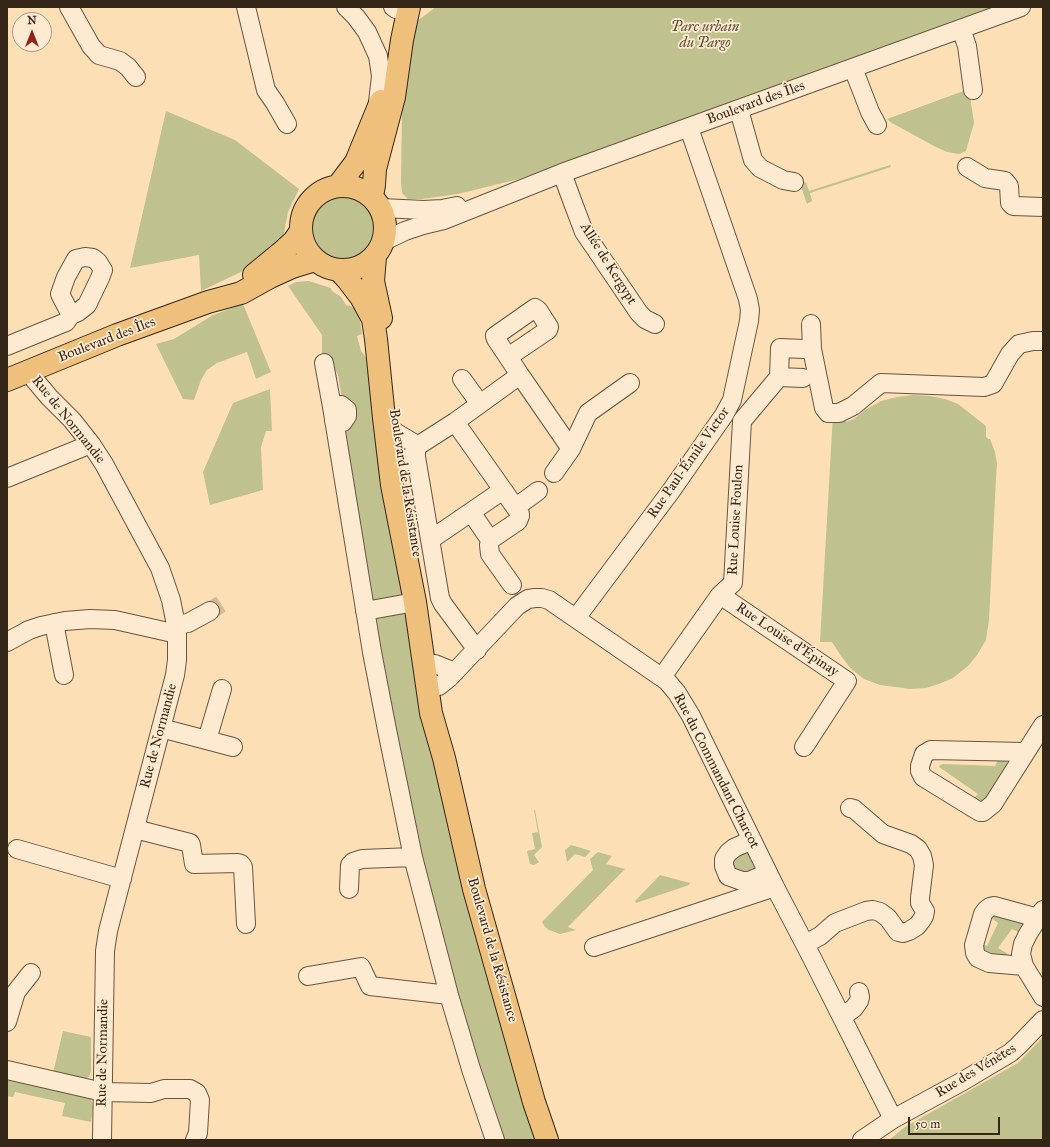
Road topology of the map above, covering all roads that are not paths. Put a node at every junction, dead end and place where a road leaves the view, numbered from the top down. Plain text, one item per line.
1 (70, 7) edge
2 (246, 7) edge
3 (346, 7) edge
4 (1021, 7) edge
5 (399, 8) edge
6 (961, 29) junction
7 (853, 68) junction
8 (136, 77) dead end
9 (973, 90) dead end
10 (739, 110) junction
11 (377, 111) junction
12 (287, 124) dead end
13 (877, 125) dead end
14 (689, 128) junction
15 (967, 167) dead end
16 (562, 173) junction
17 (794, 182) dead end
18 (338, 186) junction
19 (492, 201) junction
20 (376, 202) junction
21 (1043, 207) edge
22 (301, 231) junction
23 (379, 249) junction
24 (315, 260) junction
25 (339, 270) junction
26 (208, 302) junction
27 (71, 315) dead end
28 (655, 324) dead end
29 (812, 324) dead end
30 (1043, 342) edge
31 (7, 346) edge
32 (804, 349) dead end
33 (508, 357) dead end
34 (324, 363) dead end
35 (29, 371) junction
36 (520, 375) junction
37 (779, 377) junction
38 (803, 378) dead end
39 (462, 379) dead end
40 (7, 380) edge
41 (630, 383) dead end
42 (480, 404) junction
43 (455, 422) junction
44 (395, 432) junction
45 (91, 444) junction
46 (416, 447) junction
47 (572, 449) junction
48 (400, 465) junction
49 (554, 473) dead end
50 (7, 478) edge
51 (503, 490) junction
52 (538, 492) dead end
53 (516, 507) junction
54 (471, 512) junction
55 (430, 540) junction
56 (490, 540) junction
57 (512, 585) dead end
58 (720, 595) junction
59 (415, 602) junction
60 (210, 611) tunnel mouth
61 (365, 611) junction
62 (576, 618) junction
63 (54, 623) junction
64 (176, 630) junction
65 (7, 642) edge
66 (476, 650) junction
67 (64, 675) dead end
68 (662, 677) junction
69 (433, 678) junction
70 (222, 689) dead end
71 (1043, 725) edge
72 (161, 728) junction
73 (207, 740) junction
74 (233, 747) dead end
75 (804, 747) dead end
76 (1026, 752) junction
77 (850, 808) dead end
78 (135, 829) junction
79 (752, 840) junction
80 (17, 848) dead end
81 (413, 857) junction
82 (122, 879) junction
83 (772, 880) junction
84 (349, 889) dead end
85 (1040, 914) edge
86 (246, 924) dead end
87 (805, 944) junction
88 (594, 947) dead end
89 (1026, 968) junction
90 (32, 973) dead end
91 (308, 976) dead end
92 (1043, 979) edge
93 (859, 992) dead end
94 (449, 995) junction
95 (1043, 997) edge
96 (842, 1017) junction
97 (1043, 1020) edge
98 (7, 1022) edge
99 (7, 1070) edge
100 (103, 1092) junction
101 (893, 1119) junction
102 (102, 1140) edge
103 (195, 1140) edge
104 (495, 1140) edge
105 (547, 1140) edge
106 (862, 1140) edge

1 - 8 street
2 - 12 street
3 - 11 street
4 - 6 street, Boulevard des Îles
5 - 11 main road
5 - 20 main road
6 - 7 street, Boulevard des Îles
6 - 9 street
7 - 10 street, Boulevard des Îles
7 - 13 street
10 - 14 street, Boulevard des Îles
10 - 17 street
11 - 18 main road
14 - 16 street, Boulevard des Îles
14 - 62 street, Rue Paul-Émile Victor
15 - 21 street
16 - 19 street, Boulevard des Îles
16 - 28 street, Allée de Kergypt
18 - 20 main road
18 - 22 main road
19 - 20 street, Boulevard des Îles
19 - 23 street, Boulevard des Îles
20 - 23 main road
22 - 24 main road
22 - 26 main road, Boulevard des Îles
23 - 25 main road
23 - 44 main road, Boulevard de la Résistance
24 - 25 main road
24 - 26 main road, Boulevard des Îles
25 - 59 main road, Boulevard de la Résistance
26 - 35 main road, Boulevard des Îles
27 - 31 street
29 - 30 street
32 - 37 street
33 - 36 street
34 - 61 street
35 - 40 main road, Boulevard des Îles
35 - 45 street, Rue de Normandie
36 - 42 street
36 - 47 street
37 - 38 street
37 - 58 street, Rue Louise Foulon
39 - 42 street
41 - 47 street
42 - 43 street
43 - 46 street
43 - 51 street
44 - 46 street
44 - 48 main road, Boulevard de la Résistance
45 - 50 street
45 - 64 street, Rue de Normandie
46 - 48 street
46 - 55 street
47 - 49 street
48 - 69 main road, Boulevard de la Résistance
51 - 53 street
51 - 54 street
52 - 53 street
53 - 56 street
54 - 55 street
54 - 56 street
55 - 66 street
56 - 57 street
58 - 68 street, Rue Louise Foulon
58 - 75 street, Rue Louise d'Épinay
59 - 61 street
59 - 69 main road, Boulevard de la Résistance
60 - 64 street
61 - 81 street
62 - 66 street, Rue du Commandant Charcot
62 - 68 street, Rue du Commandant Charcot
63 - 64 street
63 - 65 street
63 - 67 street
64 - 72 street, Rue de Normandie
66 - 69 street, Rue du Commandant Charcot
68 - 79 street, Rue du Commandant Charcot
69 - 105 main road, Boulevard de la Résistance
70 - 73 street
71 - 76 street
72 - 73 street
72 - 78 street, Rue de Normandie
73 - 74 street
76 - 76 street
77 - 87 street
78 - 82 street, Rue de Normandie
78 - 86 street
79 - 83 street, Rue du Commandant Charcot
79 - 83 street
80 - 82 street
81 - 84 street
81 - 94 street
82 - 100 street, Rue de Normandie
83 - 87 street, Rue du Commandant Charcot
83 - 88 street
85 - 89 street
85 - 89 street
87 - 96 street, Rue du Commandant Charcot
89 - 92 street
89 - 95 street
90 - 98 street
91 - 94 street
93 - 96 street
94 - 104 street
96 - 101 street, Rue du Commandant Charcot
97 - 101 street, Rue des Vénètes
99 - 100 street
100 - 102 street, Rue de Normandie
100 - 103 street
101 - 106 street, Rue des Vénètes

